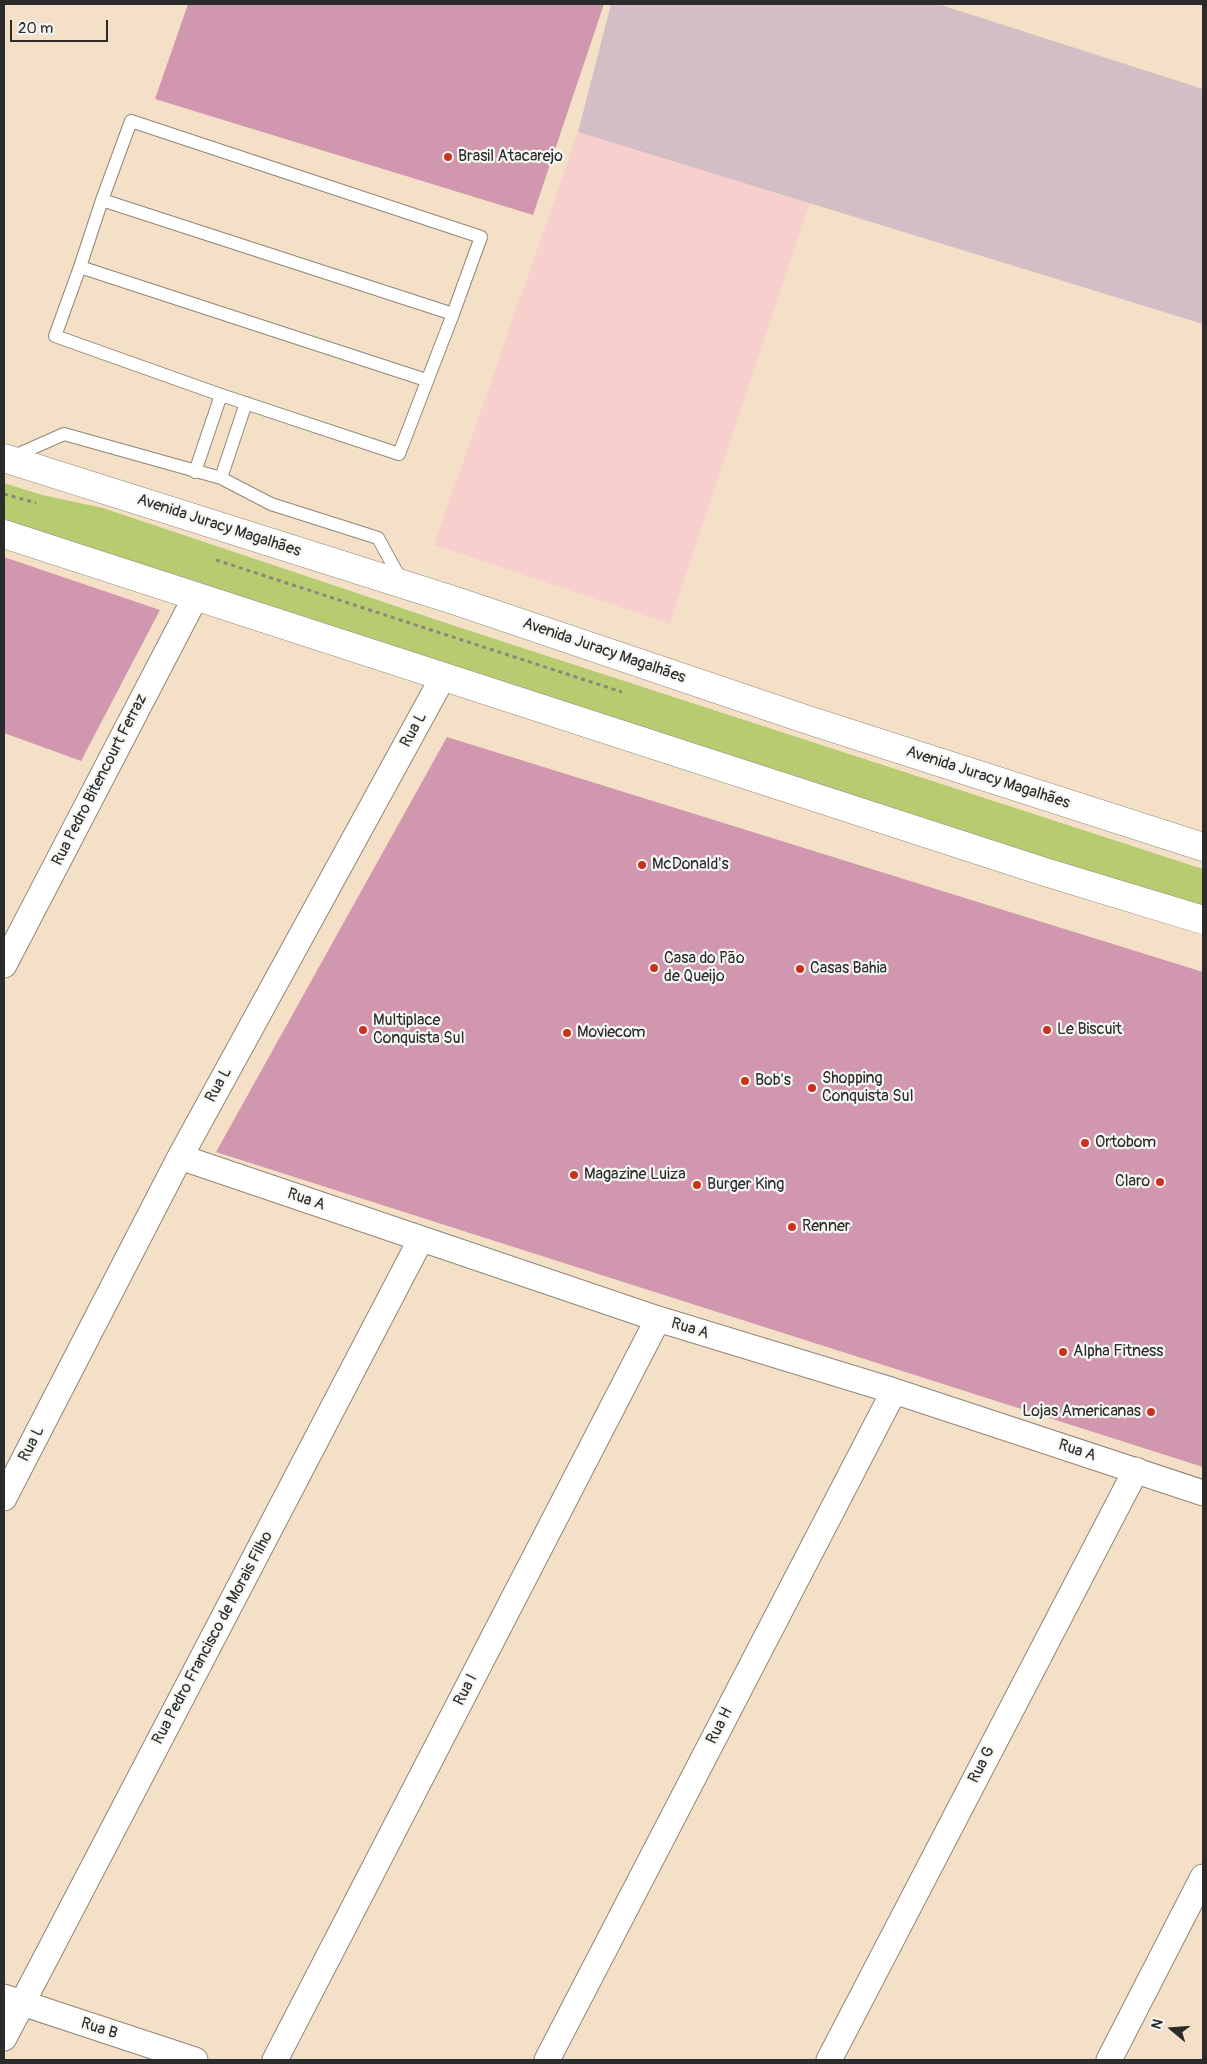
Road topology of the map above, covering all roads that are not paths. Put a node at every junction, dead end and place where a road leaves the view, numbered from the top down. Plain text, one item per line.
1 (102, 200) junction
2 (80, 267) junction
3 (453, 314) junction
4 (426, 380) junction
5 (221, 395) junction
6 (246, 403) junction
7 (5, 459) edge
8 (195, 472) junction
9 (221, 478) junction
10 (4, 534) edge
11 (404, 585) junction
12 (196, 596) junction
13 (443, 677) junction
14 (1203, 846) edge
15 (1203, 920) edge
16 (4, 965) edge
17 (180, 1157) junction
18 (421, 1239) junction
19 (658, 1319) junction
20 (894, 1391) junction
21 (1136, 1470) junction
22 (1203, 1493) edge
23 (4, 1498) edge
24 (1203, 1876) edge
25 (13, 2000) edge
26 (4, 2038) edge
27 (195, 2060) edge
28 (275, 2060) edge
29 (547, 2060) edge
30 (829, 2060) edge
31 (1108, 2060) edge

1 - 2 lane
1 - 3 lane
1 - 3 lane
2 - 4 lane
2 - 5 lane
3 - 4 lane
4 - 6 lane
5 - 6 lane
5 - 8 lane
6 - 9 lane
7 - 8 lane
7 - 11 main road, Avenida Juracy Magalhães
8 - 9 lane
9 - 11 lane
10 - 12 main road
11 - 14 main road, Avenida Juracy Magalhães
12 - 13 main road
12 - 16 street, Rua Pedro Bitencourt Ferraz
13 - 15 main road
13 - 17 street, Rua L
17 - 18 street, Rua A
17 - 23 street, Rua L
18 - 19 street, Rua A
18 - 25 street, Rua Pedro Francisco de Morais Filho
19 - 20 street, Rua A
19 - 28 street, Rua I
20 - 21 street, Rua A
20 - 29 street, Rua H
21 - 22 street, Rua A
21 - 30 street, Rua G
24 - 31 street
25 - 26 street, Rua Pedro Francisco de Morais Filho
25 - 27 street, Rua B

